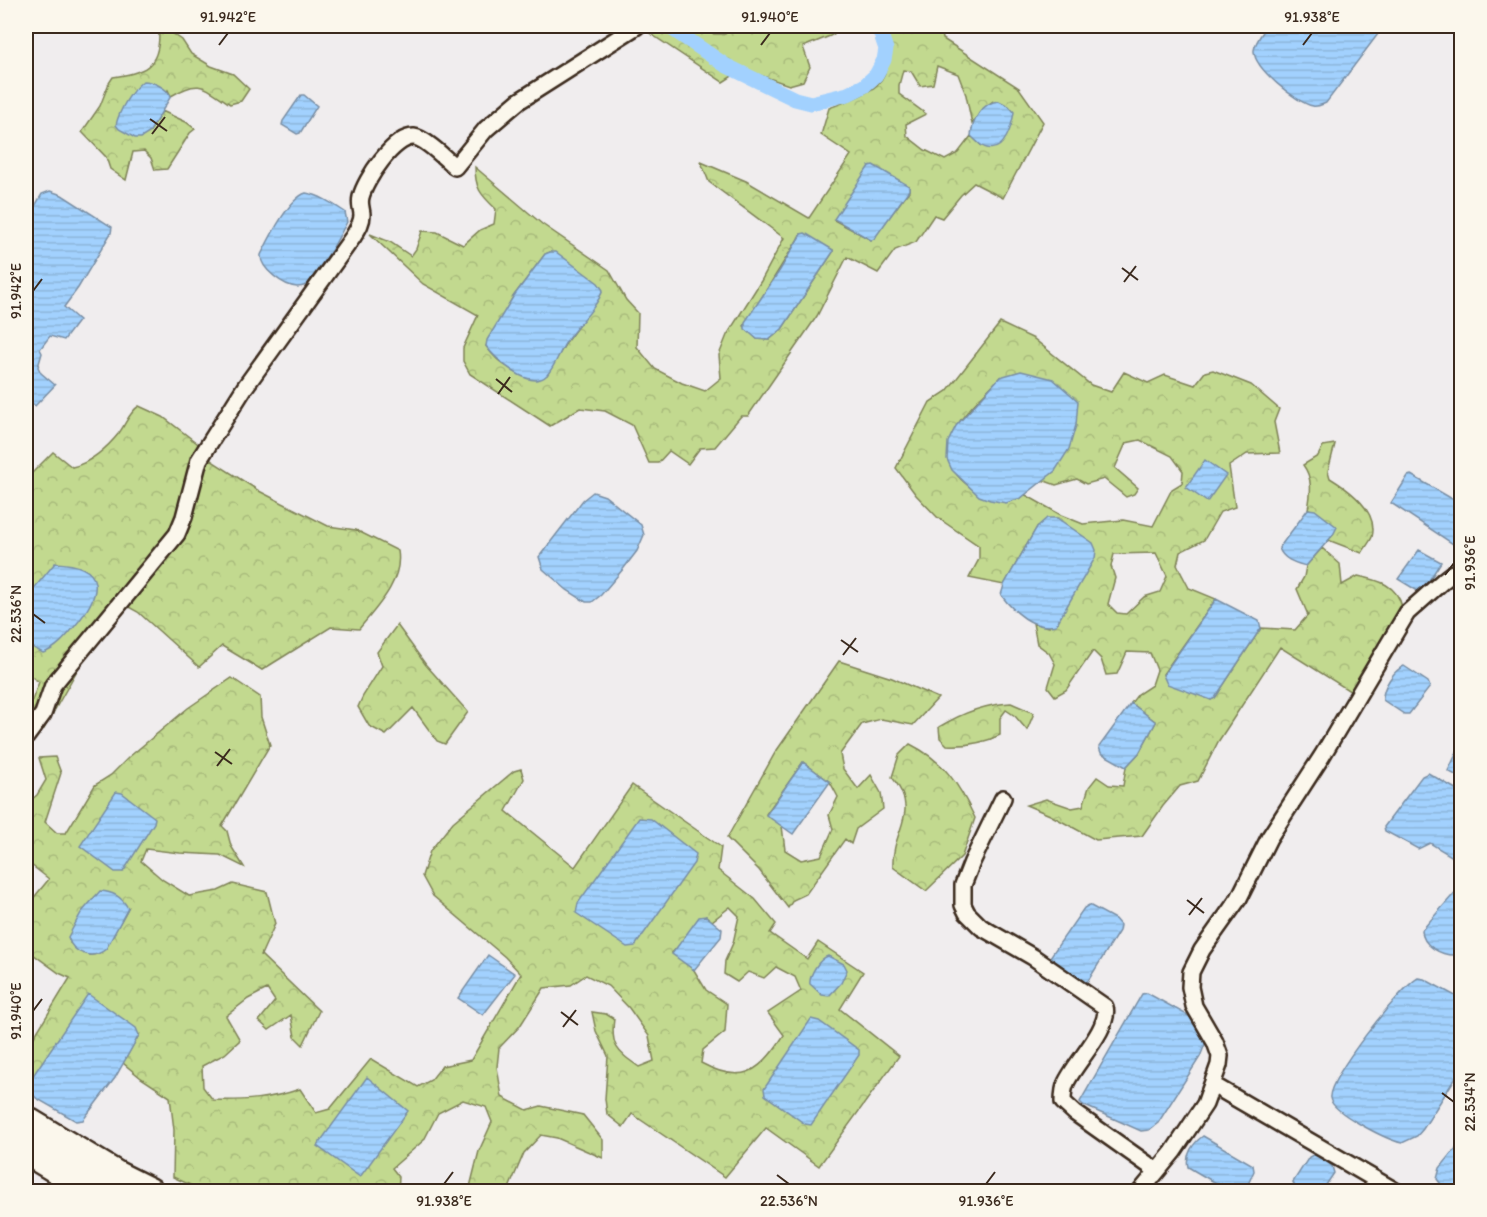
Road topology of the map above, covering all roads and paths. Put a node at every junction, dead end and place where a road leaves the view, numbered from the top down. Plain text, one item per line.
1 (637, 26) edge
2 (1461, 571) edge
3 (26, 737) edge
4 (1003, 798) dead end
5 (1213, 1085) junction
6 (26, 1121) edge
7 (26, 1150) edge
8 (1157, 1171) junction
9 (95, 1191) edge
10 (149, 1191) edge
11 (1140, 1191) edge
12 (1397, 1191) edge

1 - 3 street
2 - 5 street
4 - 8 street
5 - 8 street
5 - 12 street
6 - 10 highway
7 - 9 highway
8 - 11 street

